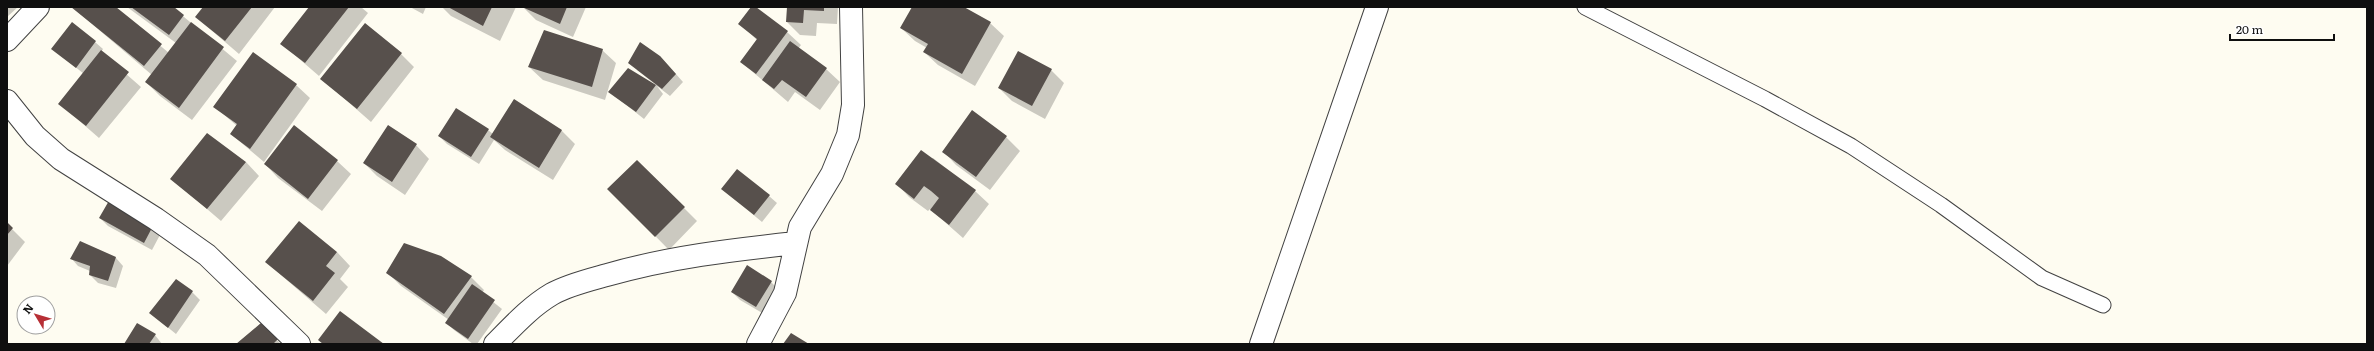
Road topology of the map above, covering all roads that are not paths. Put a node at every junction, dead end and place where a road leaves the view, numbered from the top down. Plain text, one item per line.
1 (38, 7) edge
2 (850, 7) edge
3 (1377, 7) edge
4 (1585, 7) edge
5 (7, 40) edge
6 (7, 101) edge
7 (796, 243) junction
8 (2103, 305) dead end
9 (299, 344) edge
10 (495, 344) edge
11 (758, 344) edge
12 (1260, 344) edge

1 - 5 street
2 - 7 street
3 - 12 street
4 - 8 lane
6 - 9 street
7 - 10 street
7 - 11 street

